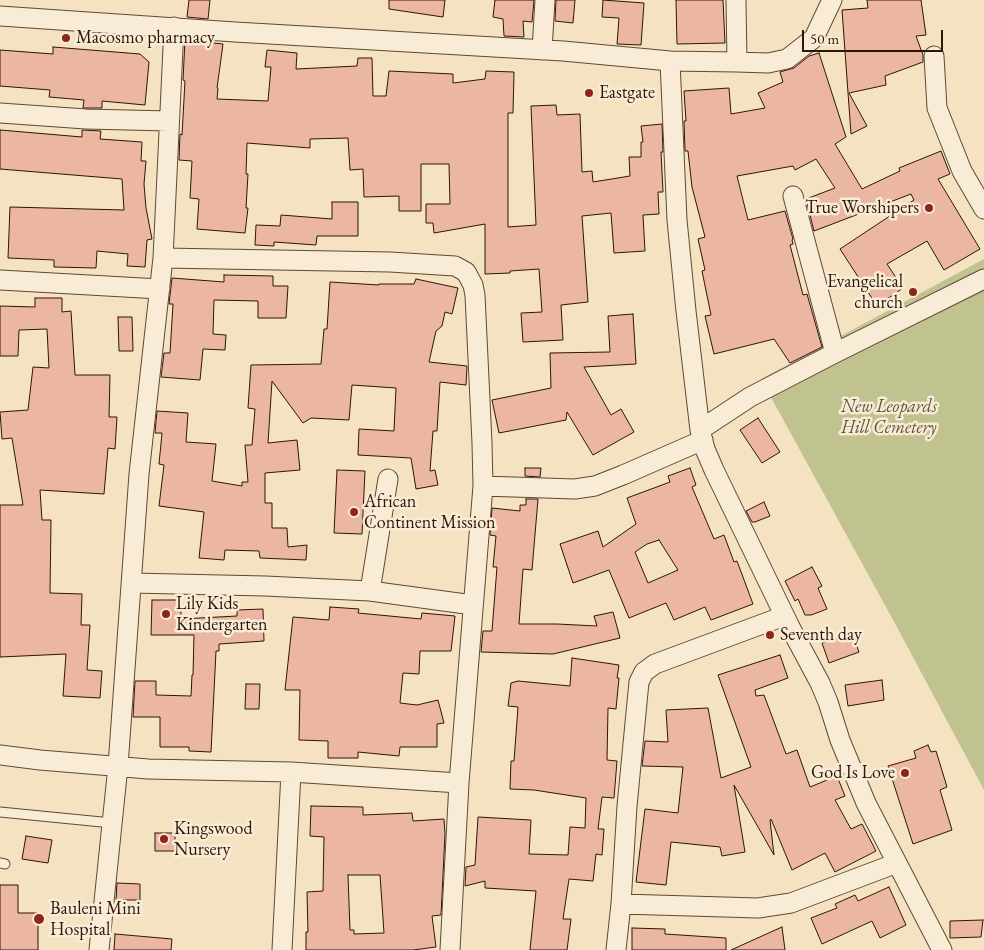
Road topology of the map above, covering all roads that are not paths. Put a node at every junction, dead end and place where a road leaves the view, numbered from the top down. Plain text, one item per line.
1 (545, 0) edge
2 (736, 0) edge
3 (832, 0) edge
4 (0, 16) edge
5 (174, 27) junction
6 (542, 50) junction
7 (934, 56) dead end
8 (670, 61) junction
9 (737, 62) junction
10 (0, 113) edge
11 (169, 121) junction
12 (793, 196) dead end
13 (984, 209) edge
14 (163, 258) junction
15 (984, 279) edge
16 (0, 280) edge
17 (160, 289) junction
18 (835, 353) junction
19 (702, 435) junction
20 (388, 479) dead end
21 (483, 486) junction
22 (132, 583) junction
23 (370, 591) junction
24 (473, 605) junction
25 (784, 616) junction
26 (0, 755) edge
27 (118, 766) junction
28 (291, 772) junction
29 (459, 783) junction
30 (0, 812) edge
31 (112, 823) junction
32 (897, 863) junction
33 (620, 904) junction
34 (99, 950) edge
35 (282, 950) edge
36 (450, 950) edge
37 (616, 950) edge
38 (942, 950) edge

1 - 6 street
2 - 9 street
3 - 9 street
4 - 5 street
5 - 6 street
5 - 11 street
6 - 8 street
7 - 13 street
8 - 9 street
8 - 19 street
10 - 11 street
11 - 14 street
12 - 18 street
14 - 17 street
14 - 21 street
15 - 18 street
16 - 17 street
17 - 22 street
18 - 19 street
19 - 21 street
19 - 25 street
20 - 23 street
21 - 24 street
22 - 23 street
22 - 27 street
23 - 24 street
24 - 29 street
25 - 32 street
25 - 33 street
26 - 27 street
27 - 28 street
27 - 31 street
28 - 29 street
28 - 35 street
29 - 36 street
30 - 31 lane
31 - 34 street
32 - 33 street
32 - 38 street
33 - 37 street

